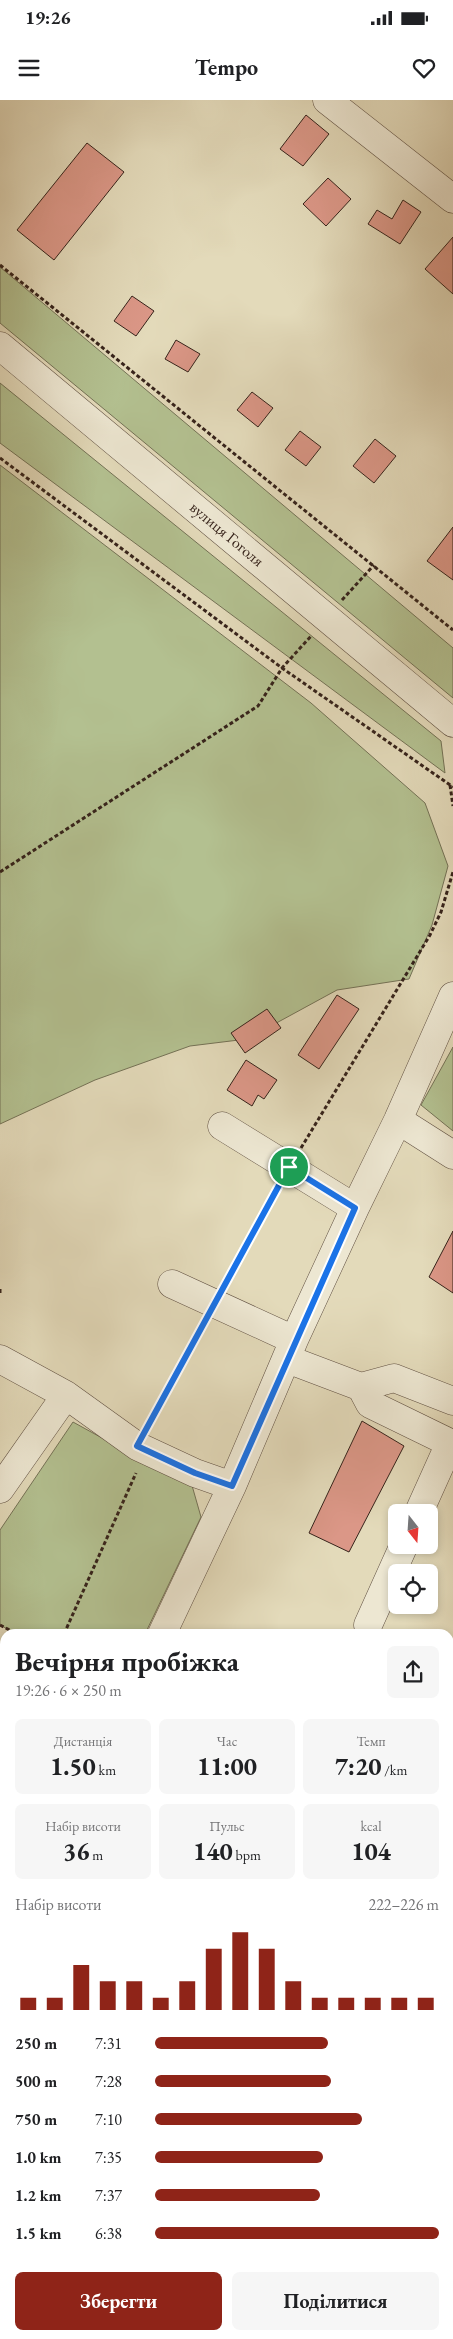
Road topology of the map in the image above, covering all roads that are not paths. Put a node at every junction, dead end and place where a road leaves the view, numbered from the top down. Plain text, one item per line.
1 (327, 100) edge
2 (453, 199) edge
3 (0, 346) edge
4 (453, 722) edge
5 (453, 996) edge
6 (398, 1120) junction
7 (222, 1126) dead end
8 (453, 1155) edge
9 (355, 1208) junction
10 (172, 1284) dead end
11 (291, 1349) junction
12 (0, 1359) edge
13 (361, 1387) junction
14 (66, 1395) junction
15 (453, 1401) edge
16 (232, 1486) junction
17 (0, 1489) edge
18 (423, 1504) edge
19 (400, 1554) edge
20 (368, 1625) dead end
21 (164, 1629) edge

1 - 2 street
3 - 4 street, вулиця Гоголя
5 - 6 street
6 - 8 street
6 - 9 street
7 - 9 street
9 - 11 street
10 - 11 street
11 - 13 street
11 - 16 street
12 - 14 street
13 - 15 street
13 - 18 street
14 - 16 street
14 - 17 street
16 - 21 street
19 - 20 street

